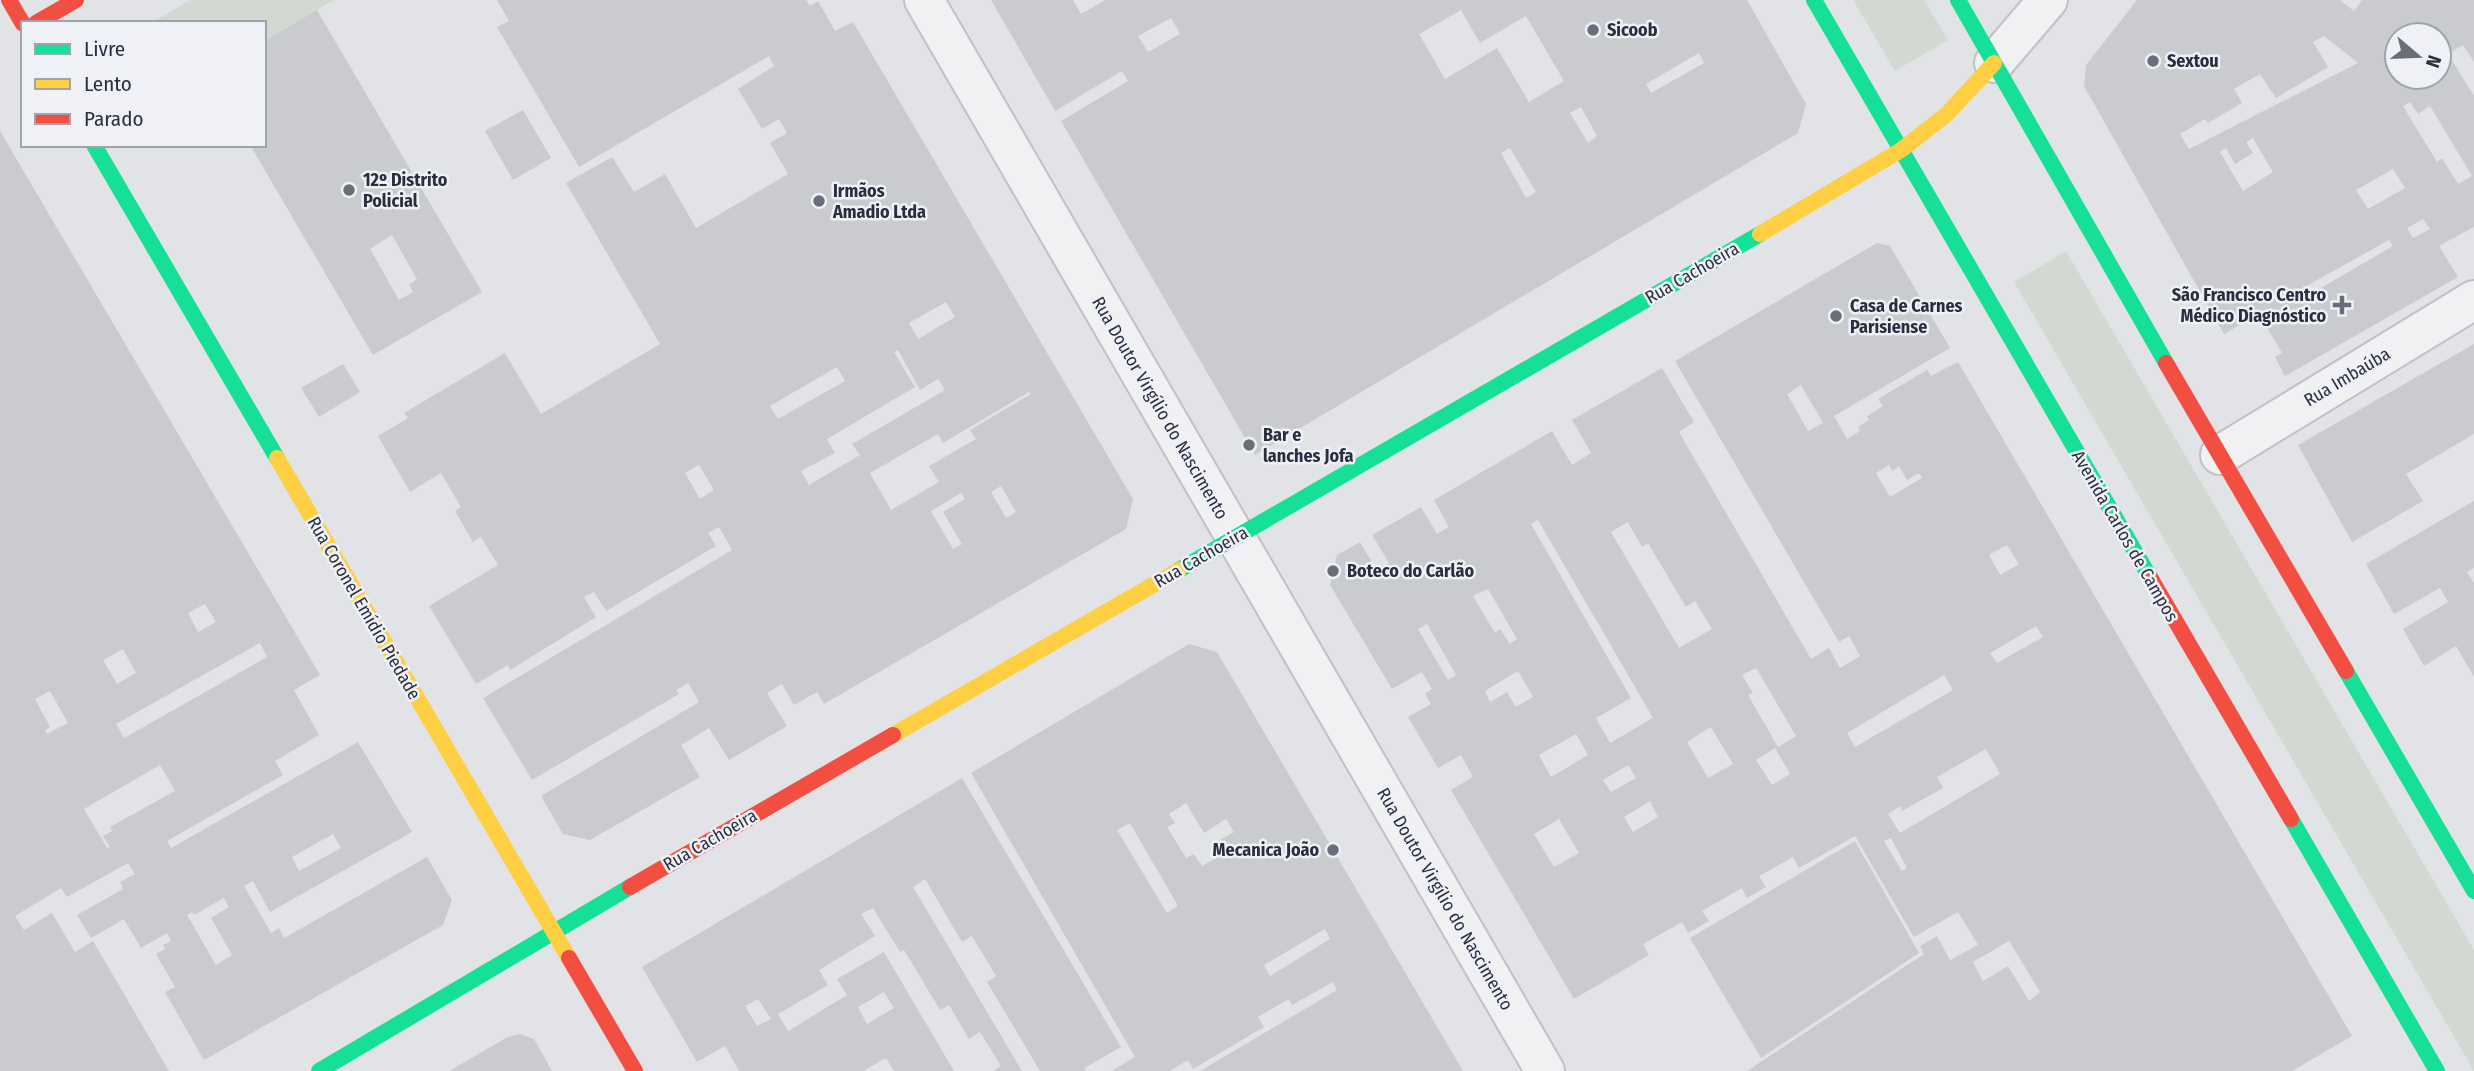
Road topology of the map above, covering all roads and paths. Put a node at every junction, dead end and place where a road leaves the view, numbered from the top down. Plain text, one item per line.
1 (9, 0) edge
2 (76, 0) edge
3 (924, 0) edge
4 (1814, 0) edge
5 (1958, 0) edge
6 (2049, 0) edge
7 (21, 21) edge
8 (39, 21) edge
9 (1994, 63) junction
10 (95, 147) edge
11 (1901, 150) junction
12 (2474, 300) edge
13 (2220, 455) junction
14 (1235, 538) junction
15 (2474, 891) edge
16 (553, 931) junction
17 (319, 1071) edge
18 (635, 1071) edge
19 (1545, 1071) edge
20 (2437, 1071) edge

1 - 7 street
2 - 8 street
3 - 14 street, Rua Doutor Virgílio do Nascimento
4 - 11 street, Avenida Carlos de Campos
5 - 9 street
6 - 9 street, Rua Cachoeira
9 - 11 street, Rua Cachoeira
9 - 13 street
10 - 16 street, Rua Coronel Emídio Piedade
11 - 14 street, Rua Cachoeira
11 - 20 street, Avenida Carlos de Campos
12 - 13 street, Rua Imbaúba
13 - 15 street
14 - 16 street, Rua Cachoeira
14 - 19 street, Rua Doutor Virgílio do Nascimento
16 - 17 street, Rua Cachoeira
16 - 18 street, Rua Coronel Emídio Piedade

